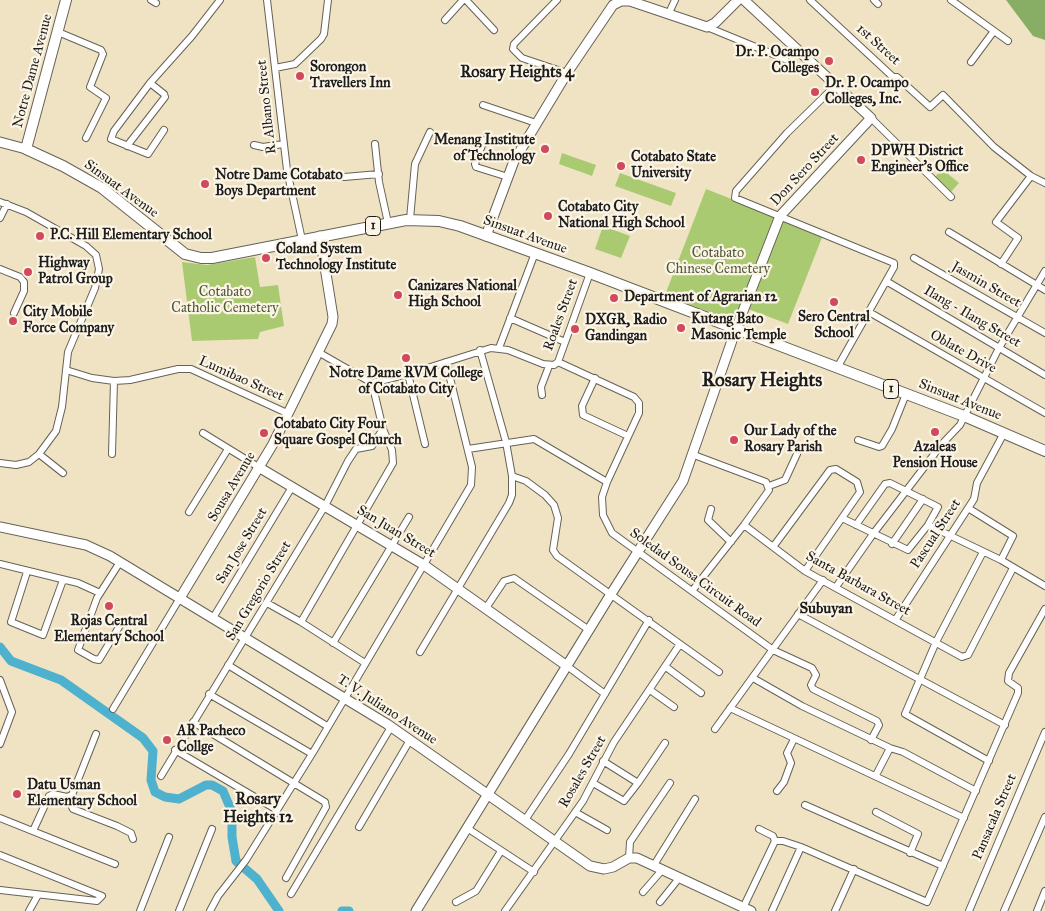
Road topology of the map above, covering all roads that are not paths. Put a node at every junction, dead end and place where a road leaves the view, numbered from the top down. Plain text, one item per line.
1 (66, 0) edge
2 (220, 0) edge
3 (267, 0) edge
4 (328, 0) edge
5 (465, 0) edge
6 (557, 0) edge
7 (675, 0) edge
8 (738, 0) edge
9 (744, 0) edge
10 (810, 0) edge
11 (951, 0) edge
12 (668, 15) junction
13 (445, 20) dead end
14 (707, 27) junction
15 (494, 30) dead end
16 (994, 31) junction
17 (58, 32) junction
18 (1008, 41) dead end
19 (785, 59) dead end
20 (971, 62) dead end
21 (275, 68) junction
22 (567, 73) junction
23 (150, 83) junction
24 (836, 85) junction
25 (483, 105) dead end
26 (871, 118) junction
27 (536, 123) junction
28 (164, 130) dead end
29 (430, 132) dead end
30 (86, 138) dead end
31 (484, 140) dead end
32 (0, 142) edge
33 (283, 144) junction
34 (375, 144) dead end
35 (254, 145) dead end
36 (127, 146) junction
37 (26, 149) junction
38 (379, 174) junction
39 (1031, 176) junction
40 (508, 177) junction
41 (344, 178) dead end
42 (1045, 183) edge
43 (951, 197) dead end
44 (3, 203) edge
45 (780, 216) junction
46 (0, 218) edge
47 (410, 219) junction
48 (388, 223) junction
49 (949, 232) dead end
50 (320, 236) junction
51 (486, 236) junction
52 (302, 240) junction
53 (535, 253) junction
54 (914, 258) dead end
55 (1001, 264) junction
56 (0, 269) edge
57 (1045, 271) edge
58 (590, 273) junction
59 (886, 282) junction
60 (1037, 285) junction
61 (1045, 290) edge
62 (868, 312) junction
63 (14, 313) dead end
64 (510, 318) junction
65 (1018, 318) junction
66 (736, 329) junction
67 (1045, 333) edge
68 (565, 342) junction
69 (499, 348) junction
70 (1000, 348) junction
71 (480, 350) junction
72 (318, 352) junction
73 (446, 362) junction
74 (553, 364) junction
75 (837, 368) junction
76 (66, 370) junction
77 (408, 374) junction
78 (1045, 374) edge
79 (595, 378) junction
80 (984, 378) junction
81 (114, 382) junction
82 (372, 383) junction
83 (906, 394) junction
84 (542, 395) dead end
85 (1045, 413) edge
86 (289, 414) junction
87 (964, 416) junction
88 (383, 429) junction
89 (203, 433) dead end
90 (1004, 433) junction
91 (628, 436) junction
92 (858, 440) dead end
93 (506, 442) junction
94 (425, 444) dead end
95 (228, 449) junction
96 (468, 449) junction
97 (1045, 451) edge
98 (39, 454) junction
99 (112, 454) dead end
100 (797, 454) dead end
101 (694, 455) junction
102 (0, 463) edge
103 (260, 468) junction
104 (63, 473) dead end
105 (512, 476) junction
106 (606, 482) junction
107 (769, 486) junction
108 (292, 487) junction
109 (906, 491) junction
110 (924, 499) junction
111 (325, 506) junction
112 (968, 508) junction
113 (711, 509) dead end
114 (189, 512) dead end
115 (409, 517) dead end
116 (842, 518) junction
117 (356, 525) junction
118 (856, 525) junction
119 (928, 525) junction
120 (744, 526) junction
121 (0, 529) edge
122 (873, 534) junction
123 (950, 538) junction
124 (731, 542) junction
125 (892, 544) junction
126 (391, 546) junction
127 (773, 547) junction
128 (638, 552) junction
129 (983, 552) junction
130 (1001, 560) junction
131 (120, 562) junction
132 (0, 564) edge
133 (424, 565) junction
134 (1013, 568) junction
135 (805, 571) junction
136 (27, 572) junction
137 (63, 580) junction
138 (823, 580) junction
139 (1045, 586) edge
140 (458, 587) junction
141 (836, 587) junction
142 (692, 591) junction
143 (100, 593) junction
144 (611, 594) junction
145 (180, 598) junction
146 (266, 603) junction
147 (486, 608) junction
148 (1045, 609) edge
149 (798, 614) junction
150 (213, 618) junction
151 (896, 619) junction
152 (649, 620) junction
153 (300, 622) junction
154 (119, 627) dead end
155 (589, 630) junction
156 (245, 637) junction
157 (333, 642) junction
158 (936, 642) junction
159 (680, 644) junction
160 (773, 650) junction
161 (420, 652) dead end
162 (364, 663) junction
163 (228, 665) junction
164 (567, 666) junction
165 (666, 667) junction
166 (719, 672) dead end
167 (753, 678) junction
168 (0, 680) edge
169 (919, 680) junction
170 (650, 690) junction
171 (701, 693) dead end
172 (209, 694) junction
173 (605, 694) junction
174 (344, 698) junction
175 (674, 707) dead end
176 (730, 708) junction
177 (113, 709) dead end
178 (192, 722) junction
179 (1005, 725) junction
180 (327, 726) junction
181 (391, 727) junction
182 (715, 729) dead end
183 (1045, 732) edge
184 (96, 734) dead end
185 (794, 739) junction
186 (410, 740) junction
187 (872, 740) junction
188 (665, 743) dead end
189 (0, 744) edge
190 (890, 748) junction
191 (176, 750) junction
192 (312, 754) junction
193 (603, 761) junction
194 (989, 762) junction
195 (161, 776) dead end
196 (876, 776) junction
197 (293, 782) junction
198 (638, 782) junction
199 (593, 783) junction
200 (670, 783) dead end
201 (976, 790) junction
202 (777, 791) dead end
203 (488, 794) junction
204 (67, 797) junction
205 (695, 800) dead end
206 (805, 805) dead end
207 (277, 810) junction
208 (575, 812) junction
209 (876, 812) dead end
210 (1045, 817) edge
211 (0, 818) edge
212 (964, 818) junction
213 (525, 820) junction
214 (359, 827) dead end
215 (467, 828) junction
216 (212, 829) dead end
217 (759, 829) dead end
218 (607, 830) dead end
219 (33, 831) junction
220 (169, 837) dead end
221 (133, 840) dead end
222 (556, 841) junction
223 (775, 841) junction
224 (801, 847) junction
225 (501, 851) junction
226 (910, 853) junction
227 (0, 855) edge
228 (628, 858) junction
229 (115, 864) dead end
230 (654, 865) junction
231 (943, 866) junction
232 (663, 869) junction
233 (854, 869) junction
234 (534, 872) junction
235 (680, 877) junction
236 (286, 878) dead end
237 (0, 890) edge
238 (1045, 891) edge
239 (643, 892) dead end
240 (291, 894) dead end
241 (38, 895) junction
242 (456, 902) dead end
243 (660, 902) dead end
244 (747, 909) edge
245 (29, 911) edge
246 (140, 911) edge
247 (180, 911) edge
248 (210, 911) edge
249 (416, 911) edge
250 (505, 911) edge
251 (772, 911) edge
252 (835, 911) edge
253 (969, 911) edge
254 (1004, 911) edge
255 (1037, 911) edge

1 - 17 main road, Notre Dame Avenue
2 - 23 street
3 - 21 street, R. Albano Street
4 - 21 street
5 - 13 street
5 - 15 street
6 - 22 street
7 - 12 street
8 - 14 main road
9 - 24 main road
10 - 39 street, 1st Street
11 - 16 street
12 - 14 main road
12 - 22 main road
14 - 19 street
16 - 18 street
16 - 20 street
17 - 30 street
17 - 37 main road, Notre Dame Avenue
21 - 33 street, R. Albano Street
22 - 27 main road
23 - 36 street
23 - 36 street
24 - 26 main road
24 - 45 street
25 - 27 street
26 - 43 street
26 - 45 main road, Don Sero Street
27 - 40 main road
28 - 36 street
29 - 47 street
31 - 40 street
32 - 37 main road, Sinsuat Avenue / 1
33 - 35 street
33 - 52 street, R. Albano Street
34 - 38 street
37 - 52 main road, Sinsuat Avenue / 1
38 - 41 street
38 - 48 street
39 - 42 street
39 - 55 street
40 - 51 main road
44 - 46 street
44 - 76 street
45 - 59 street
45 - 66 main road, Don Sero Street
47 - 48 main road, Sinsuat Avenue / 1
47 - 51 main road, Sinsuat Avenue / 1
48 - 50 main road, Sinsuat Avenue / 1
49 - 55 street
50 - 52 main road, Sinsuat Avenue / 1
50 - 72 main road, Sousa Avenue
51 - 53 main road, Sinsuat Avenue / 1
53 - 58 main road, Sinsuat Avenue / 1
53 - 64 street
54 - 65 street, Jasmin Street
55 - 60 street
56 - 63 street
57 - 60 street
58 - 66 main road, Sinsuat Avenue / 1
58 - 68 street, Roales Street
59 - 62 street
59 - 70 street, Ilang - Ilang Street
60 - 61 street
60 - 65 street
62 - 75 street
62 - 80 street, Oblate Drive
64 - 68 street
64 - 69 street
65 - 67 street, Jasmin Street
65 - 70 street
66 - 75 main road, Sinsuat Avenue / 1
66 - 101 main road, Don Sero Street
68 - 74 street, Roales Street
69 - 71 street
69 - 74 street, Soledad Sousa Circuit Road
70 - 78 street, Ilang - Ilang Street
70 - 80 street
71 - 73 street
71 - 93 street
72 - 82 street
72 - 86 main road, Sousa Avenue
73 - 77 street
73 - 96 street
74 - 79 street, Soledad Sousa Circuit Road
74 - 84 street, Roales Street
75 - 83 main road, Sinsuat Avenue / 1
76 - 81 street, Lumibao Street
76 - 98 street
77 - 82 street
77 - 94 street
79 - 91 street, Soledad Sousa Circuit Road
79 - 91 street
80 - 85 street, Oblate Drive
80 - 87 street
81 - 86 street, Lumibao Street
81 - 99 street
82 - 88 street
83 - 87 main road, Sinsuat Avenue / 1
83 - 92 street
86 - 103 main road, Sousa Avenue
87 - 90 main road, Sinsuat Avenue / 1
87 - 109 street
88 - 111 street, San Gregorio Street
88 - 117 street
89 - 95 street, San Juan Street
90 - 97 main road, Sinsuat Avenue / 1
90 - 112 street, Pascual Street
91 - 106 street, Soledad Sousa Circuit Road
93 - 96 street
93 - 105 street
93 - 106 street
95 - 103 street, San Juan Street
95 - 114 street
96 - 133 street
98 - 102 street
98 - 104 street
100 - 107 street
101 - 107 street
101 - 128 main road, Don Sero Street
103 - 108 main road, San Juan Street
103 - 145 main road, Sousa Avenue
105 - 140 street
105 - 144 street
106 - 128 street, Soledad Sousa Circuit Road
107 - 120 street
108 - 111 main road, San Juan Street
108 - 150 street, San Jose Street
109 - 110 street
109 - 118 street
109 - 122 street
110 - 119 street
110 - 125 street
111 - 117 main road, San Juan Street
111 - 146 street, San Gregorio Street
112 - 123 street, Pascual Street
112 - 130 street
113 - 124 street
115 - 126 street
116 - 118 street
116 - 127 street
116 - 135 street
117 - 126 main road, San Juan Street
117 - 153 street
118 - 122 street
119 - 123 street
119 - 125 street
120 - 124 street
120 - 127 street, Santa Barbara Street
121 - 131 main road, T. V. Juliano Avenue
122 - 125 street
122 - 141 street
123 - 129 street
123 - 151 street, Pascual Street
124 - 142 street
126 - 133 main road, San Juan Street
126 - 157 street
127 - 135 street, Santa Barbara Street
128 - 142 street, Soledad Sousa Circuit Road
128 - 144 main road, Don Sero Street
129 - 130 street
129 - 158 street
130 - 134 street
131 - 143 street
131 - 145 main road, T. V. Juliano Avenue
132 - 136 street
133 - 140 main road, San Juan Street
133 - 162 street
134 - 139 street
134 - 158 street, Santa Barbara Street
135 - 138 street, Santa Barbara Street
136 - 137 street
136 - 137 street
137 - 143 street
138 - 141 street, Santa Barbara Street
138 - 149 street
140 - 147 main road, San Juan Street
140 - 161 street
141 - 151 street, Santa Barbara Street
142 - 160 street, Soledad Sousa Circuit Road
143 - 154 street
144 - 152 street
144 - 155 main road, Don Sero Street
145 - 150 main road, T. V. Juliano Avenue
145 - 177 street, Sousa Avenue
146 - 153 street
146 - 156 street, San Gregorio Street
147 - 155 street
147 - 164 main road, San Juan Street
148 - 179 street
149 - 160 street
149 - 169 street
150 - 156 main road, T. V. Juliano Avenue
151 - 158 street, Santa Barbara Street
152 - 159 street
152 - 173 street
153 - 157 street
155 - 164 main road, Don Sero Street
156 - 163 street, San Gregorio Street
156 - 174 main road, T. V. Juliano Avenue
157 - 162 street
158 - 169 street
159 - 165 street, Rosales Street
159 - 166 street
160 - 167 street
160 - 187 street, Soledad Sousa Circuit Road
162 - 174 street
163 - 172 street, San Gregorio Street
163 - 180 street
164 - 173 street
164 - 203 main road, Don Sero Street
165 - 170 street, Rosales Street
165 - 171 street
167 - 176 street
167 - 187 street
168 - 189 street
169 - 179 street
169 - 194 street
170 - 175 street
170 - 193 street, Rosales Street
172 - 178 street, San Gregorio Street
172 - 192 street
173 - 213 street
174 - 180 street
174 - 181 main road, T. V. Juliano Avenue
176 - 182 street
176 - 185 street
178 - 191 street, San Gregorio Street
178 - 197 street
179 - 194 street
180 - 192 street
181 - 186 main road, T. V. Juliano Avenue
181 - 240 street
183 - 253 street, Pansacala Street
184 - 204 street
185 - 196 street
185 - 202 street
186 - 203 main road, T. V. Juliano Avenue
186 - 214 street
187 - 190 street
188 - 198 street
190 - 196 street
190 - 201 street
191 - 195 street, San Gregorio Street
191 - 207 street
192 - 197 street
193 - 198 street
193 - 199 street, Rosales Street
194 - 201 street
196 - 212 street
197 - 207 street
197 - 236 street
198 - 199 street
199 - 208 street, Rosales Street
200 - 228 street
201 - 212 street
203 - 213 main road, T. V. Juliano Avenue
203 - 215 main road, Don Sero Street
204 - 219 street
204 - 221 street
205 - 230 street
206 - 226 street
207 - 248 street
208 - 218 street
208 - 222 street, Rosales Street
209 - 226 street
210 - 254 street
211 - 219 street
212 - 231 street
213 - 222 main road, T. V. Juliano Avenue
215 - 225 street
215 - 249 main road, Don Sero Street
216 - 247 street
217 - 223 street
219 - 229 street
220 - 246 street
222 - 228 main road, T. V. Juliano Avenue
222 - 234 street, Rosales Street
223 - 224 street
223 - 244 street
224 - 233 street
224 - 251 street
225 - 234 street
225 - 242 street
226 - 231 street
227 - 241 street
228 - 230 main road
230 - 232 main road
231 - 233 street
232 - 235 main road
232 - 239 street
233 - 252 street
234 - 250 street, Rosales Street
235 - 243 street
235 - 244 main road
237 - 241 street
238 - 255 street
241 - 245 street

